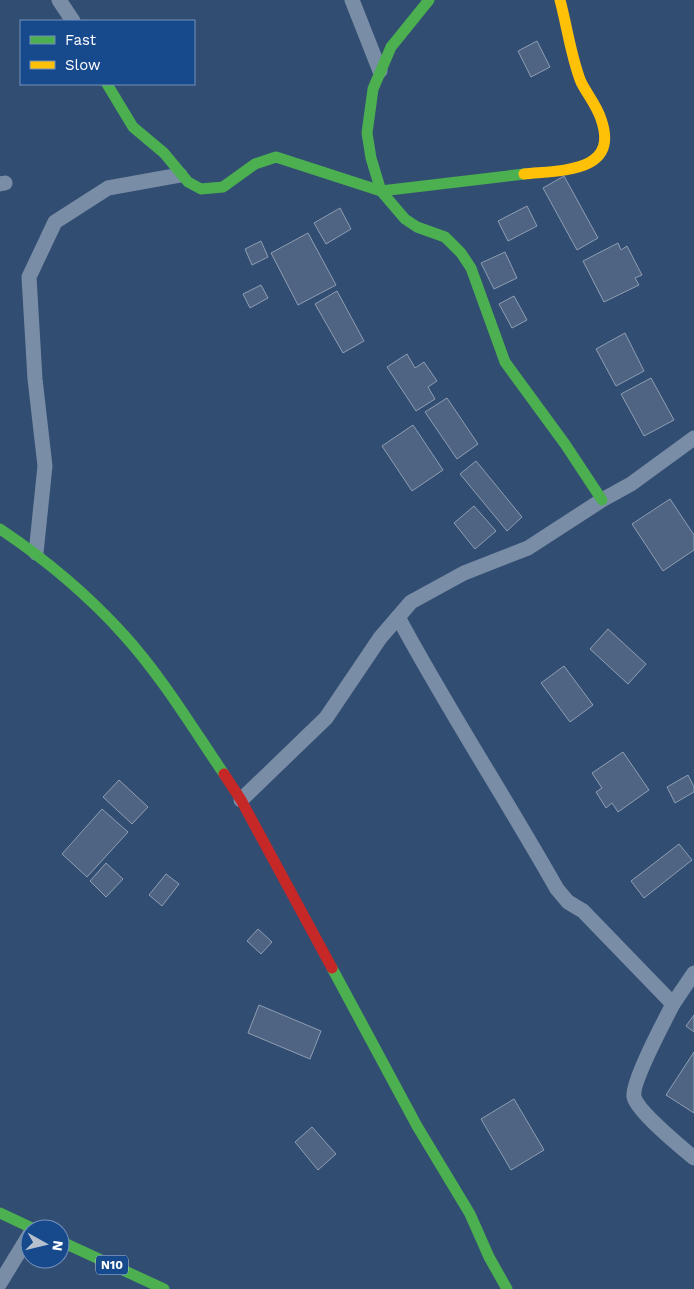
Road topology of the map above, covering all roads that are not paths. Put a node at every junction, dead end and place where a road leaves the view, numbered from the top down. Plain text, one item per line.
1 (59, 0) edge
2 (352, 0) edge
3 (429, 0) edge
4 (560, 0) edge
5 (72, 20) edge
6 (380, 71) junction
7 (108, 85) edge
8 (180, 175) junction
9 (382, 191) junction
10 (694, 438) edge
11 (602, 500) junction
12 (0, 529) edge
13 (36, 553) junction
14 (398, 617) junction
15 (242, 800) junction
16 (694, 973) edge
17 (672, 1004) junction
18 (694, 1158) edge
19 (0, 1213) edge
20 (20, 1222) edge
21 (70, 1246) edge
22 (20, 1250) edge
23 (0, 1283) edge
24 (164, 1289) edge
25 (507, 1289) edge

1 - 5 street
2 - 6 street
3 - 6 main road
4 - 9 main road
6 - 9 main road
7 - 8 main road
8 - 9 main road
8 - 13 street
9 - 11 main road
10 - 11 street
11 - 14 street
12 - 13 main road
13 - 15 main road
14 - 15 street
14 - 17 street
15 - 25 main road
16 - 17 street
17 - 18 street
19 - 20 main road
21 - 24 main road, N10
22 - 23 street

